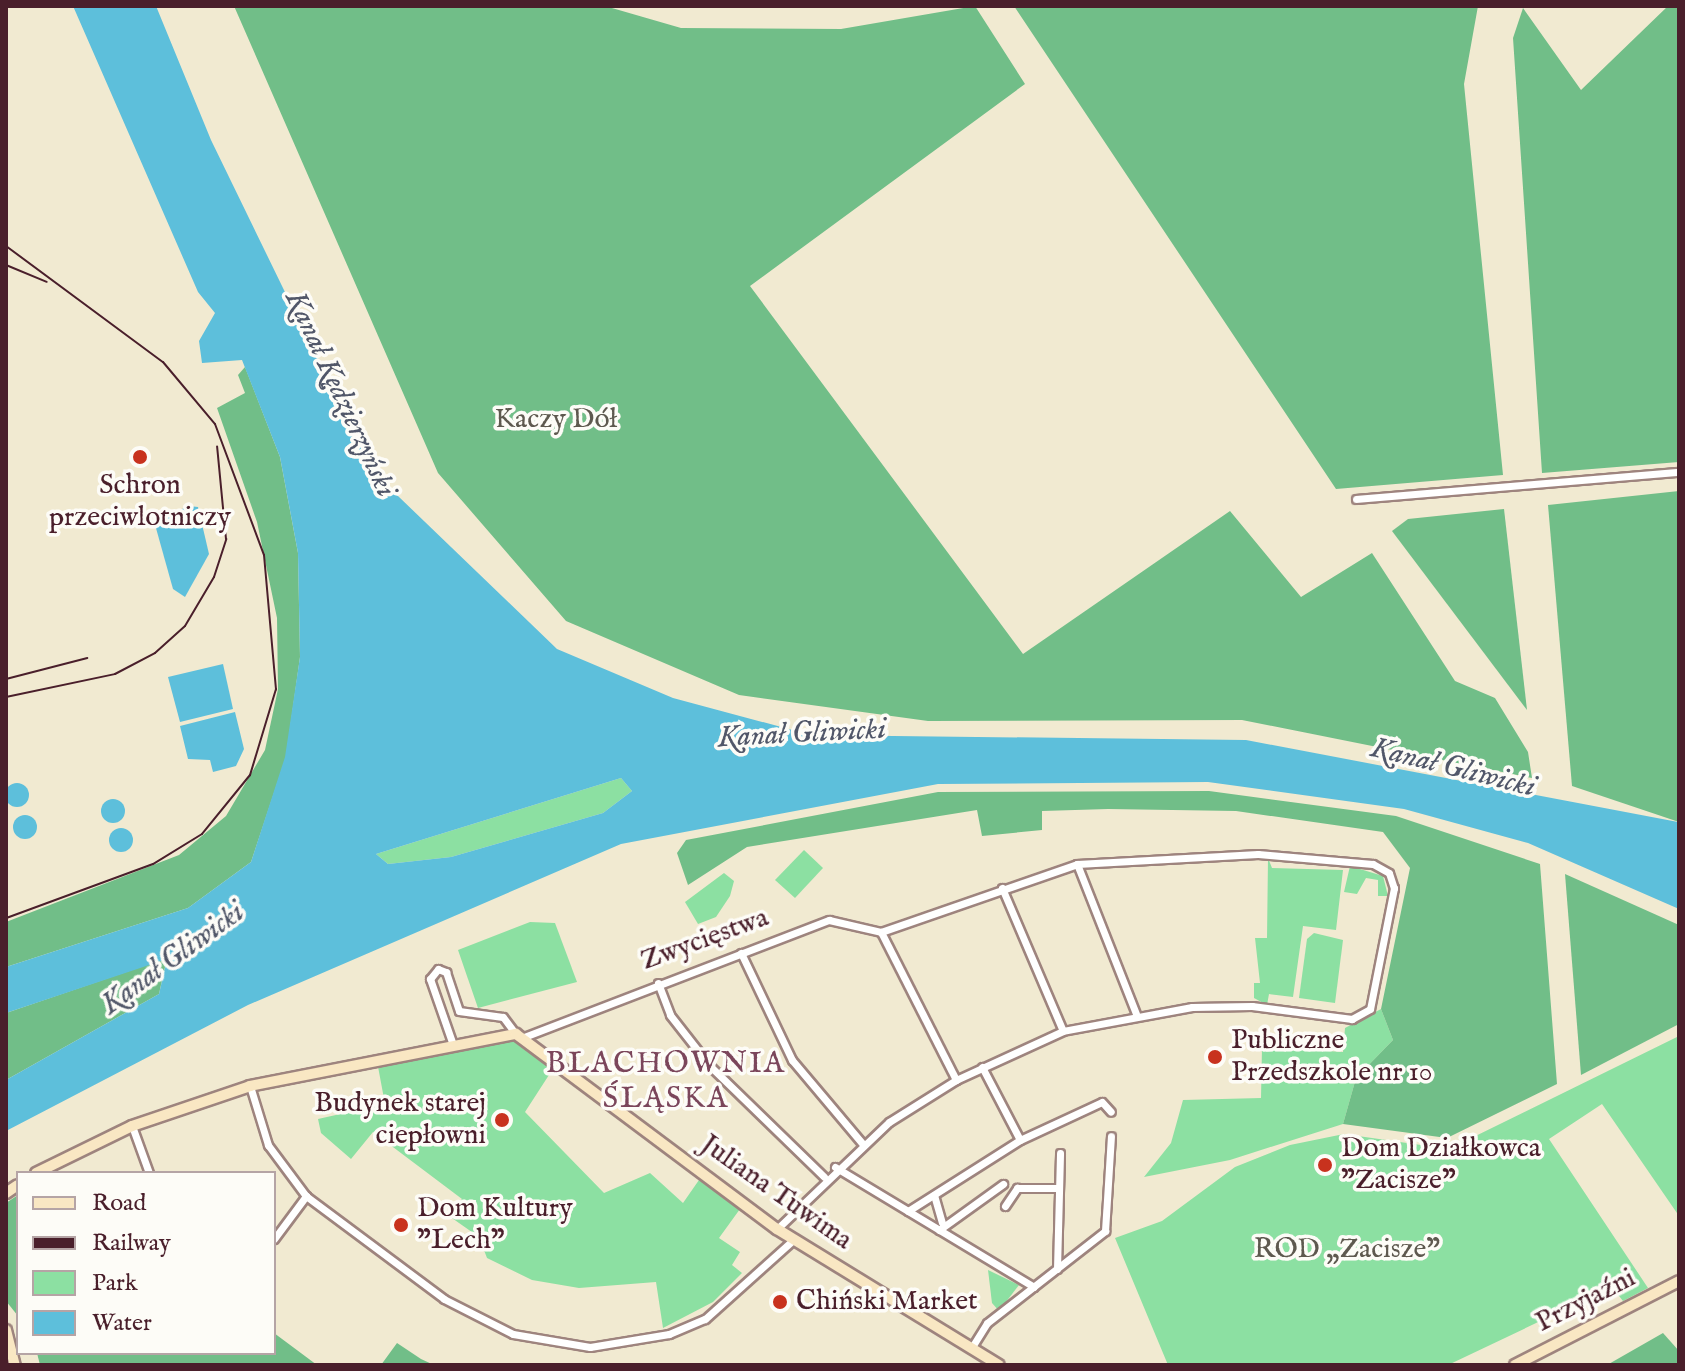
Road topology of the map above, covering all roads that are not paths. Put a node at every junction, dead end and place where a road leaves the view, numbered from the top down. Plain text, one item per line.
1 (1679, 472) edge
2 (1356, 499) dead end
3 (1077, 864) junction
4 (1002, 888) junction
5 (881, 932) junction
6 (741, 953) junction
7 (658, 983) junction
8 (1136, 1014) junction
9 (1063, 1031) junction
10 (520, 1036) junction
11 (452, 1042) junction
12 (982, 1067) junction
13 (956, 1080) junction
14 (250, 1086) junction
15 (1111, 1112) dead end
16 (132, 1126) junction
17 (1111, 1136) dead end
18 (1020, 1140) junction
19 (862, 1143) junction
20 (1060, 1153) dead end
21 (835, 1167) junction
22 (40, 1171) edge
23 (148, 1171) edge
24 (824, 1177) junction
25 (1003, 1184) dead end
26 (1059, 1188) junction
27 (934, 1195) junction
28 (306, 1196) junction
29 (1005, 1206) dead end
30 (908, 1211) junction
31 (941, 1227) junction
32 (777, 1229) junction
33 (276, 1236) edge
34 (793, 1240) junction
35 (1057, 1269) junction
36 (1679, 1281) edge
37 (1034, 1287) junction
38 (6, 1330) edge
39 (972, 1347) junction
40 (15, 1365) edge
41 (999, 1365) edge
42 (1515, 1365) edge

1 - 2 street
3 - 4 street
3 - 8 street
3 - 8 street
4 - 5 street
4 - 9 street
5 - 6 street, Zwycięstwa
5 - 13 street
6 - 7 street, Zwycięstwa
6 - 19 street
7 - 10 street, Zwycięstwa
7 - 24 street
8 - 9 street
9 - 12 street
10 - 11 street, Zwycięstwa
10 - 11 street
10 - 32 street, Juliana Tuwima
11 - 14 street, Zwycięstwa
12 - 13 street
12 - 18 street
13 - 19 street
14 - 16 street, Zwycięstwa
14 - 28 street
15 - 18 street
16 - 22 street, Zwycięstwa
16 - 23 street
17 - 35 street
18 - 27 street
19 - 21 street
20 - 26 street
21 - 24 street
21 - 30 street, Juliana Tuwima
24 - 32 street
25 - 31 street
26 - 29 street
26 - 35 street
27 - 30 street
27 - 31 street
28 - 33 street
28 - 34 street
30 - 31 street, Juliana Tuwima
31 - 37 street, Juliana Tuwima
32 - 34 street, Juliana Tuwima
34 - 39 street, Juliana Tuwima
35 - 37 street
36 - 42 street, Przyjaźni
37 - 39 street
38 - 40 street
39 - 41 street, Juliana Tuwima

